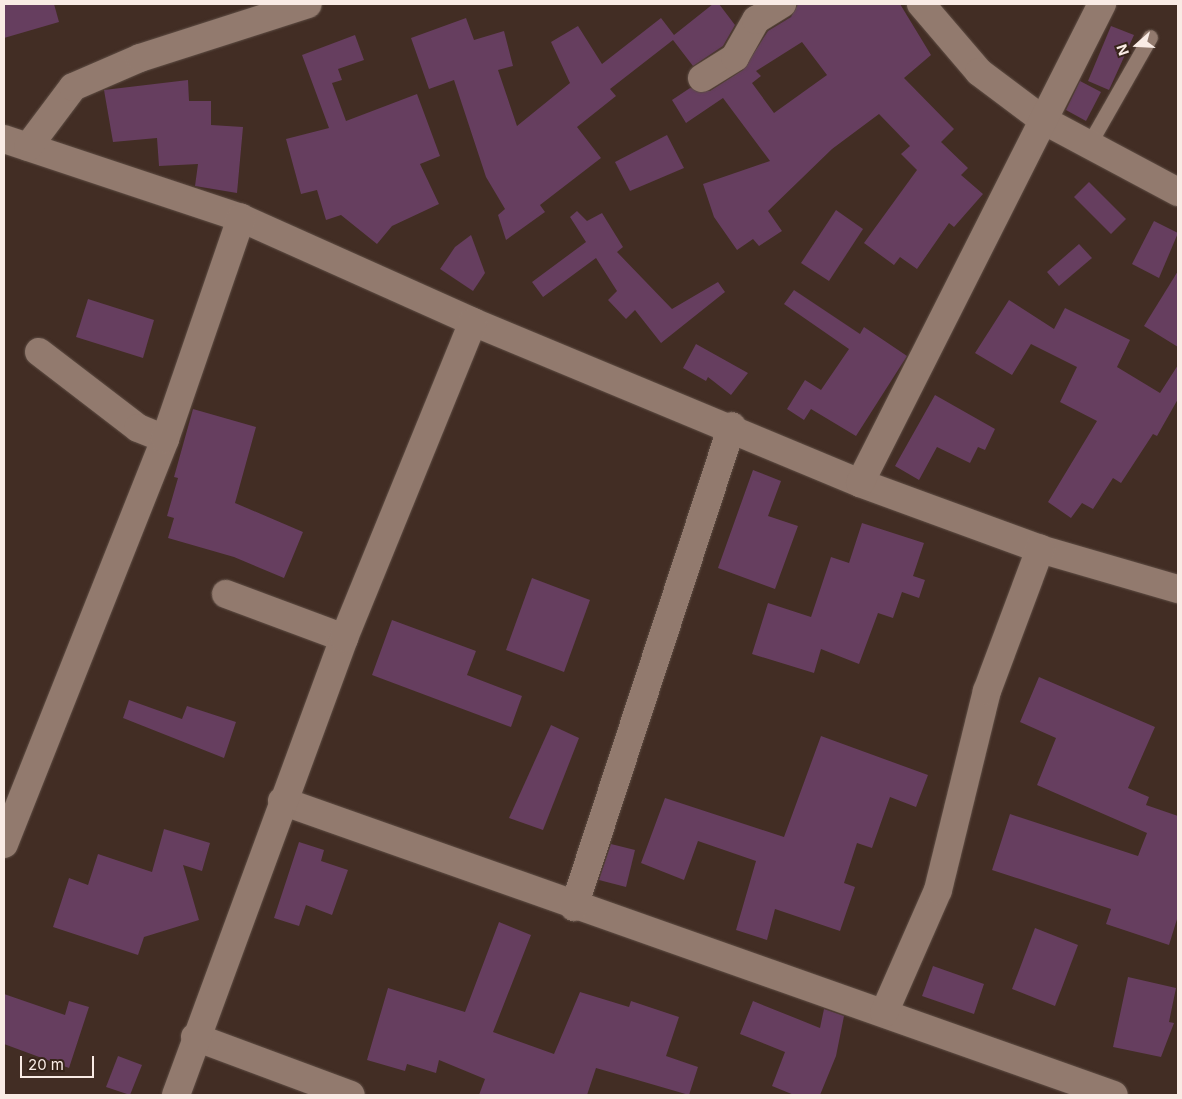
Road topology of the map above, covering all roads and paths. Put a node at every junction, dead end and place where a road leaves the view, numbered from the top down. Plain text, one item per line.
1 (308, 4) edge
2 (782, 4) edge
3 (921, 4) edge
4 (1102, 4) edge
5 (1150, 37) dead end
6 (702, 78) dead end
7 (1043, 120) junction
8 (16, 143) edge
9 (1089, 144) junction
10 (1178, 192) edge
11 (241, 218) junction
12 (473, 322) junction
13 (39, 352) dead end
14 (732, 426) junction
15 (165, 439) junction
16 (860, 483) junction
17 (1040, 549) junction
18 (1178, 589) edge
19 (226, 594) dead end
20 (344, 638) junction
21 (282, 801) junction
22 (4, 844) edge
23 (574, 907) junction
24 (884, 1013) junction
25 (195, 1037) junction
26 (176, 1095) edge
27 (351, 1095) edge
28 (1114, 1095) edge

1 - 8 street
2 - 6 street
3 - 7 street
4 - 7 street
5 - 9 lane
7 - 9 street
7 - 16 street
8 - 11 street
9 - 10 street
11 - 12 street
11 - 15 street
12 - 14 street
12 - 20 street
13 - 15 street
14 - 16 street
14 - 23 street
15 - 22 street
16 - 17 street
17 - 18 street
17 - 24 street
19 - 20 street
20 - 21 street
21 - 23 street
21 - 25 street
23 - 24 street
24 - 28 street
25 - 26 street
25 - 27 street

